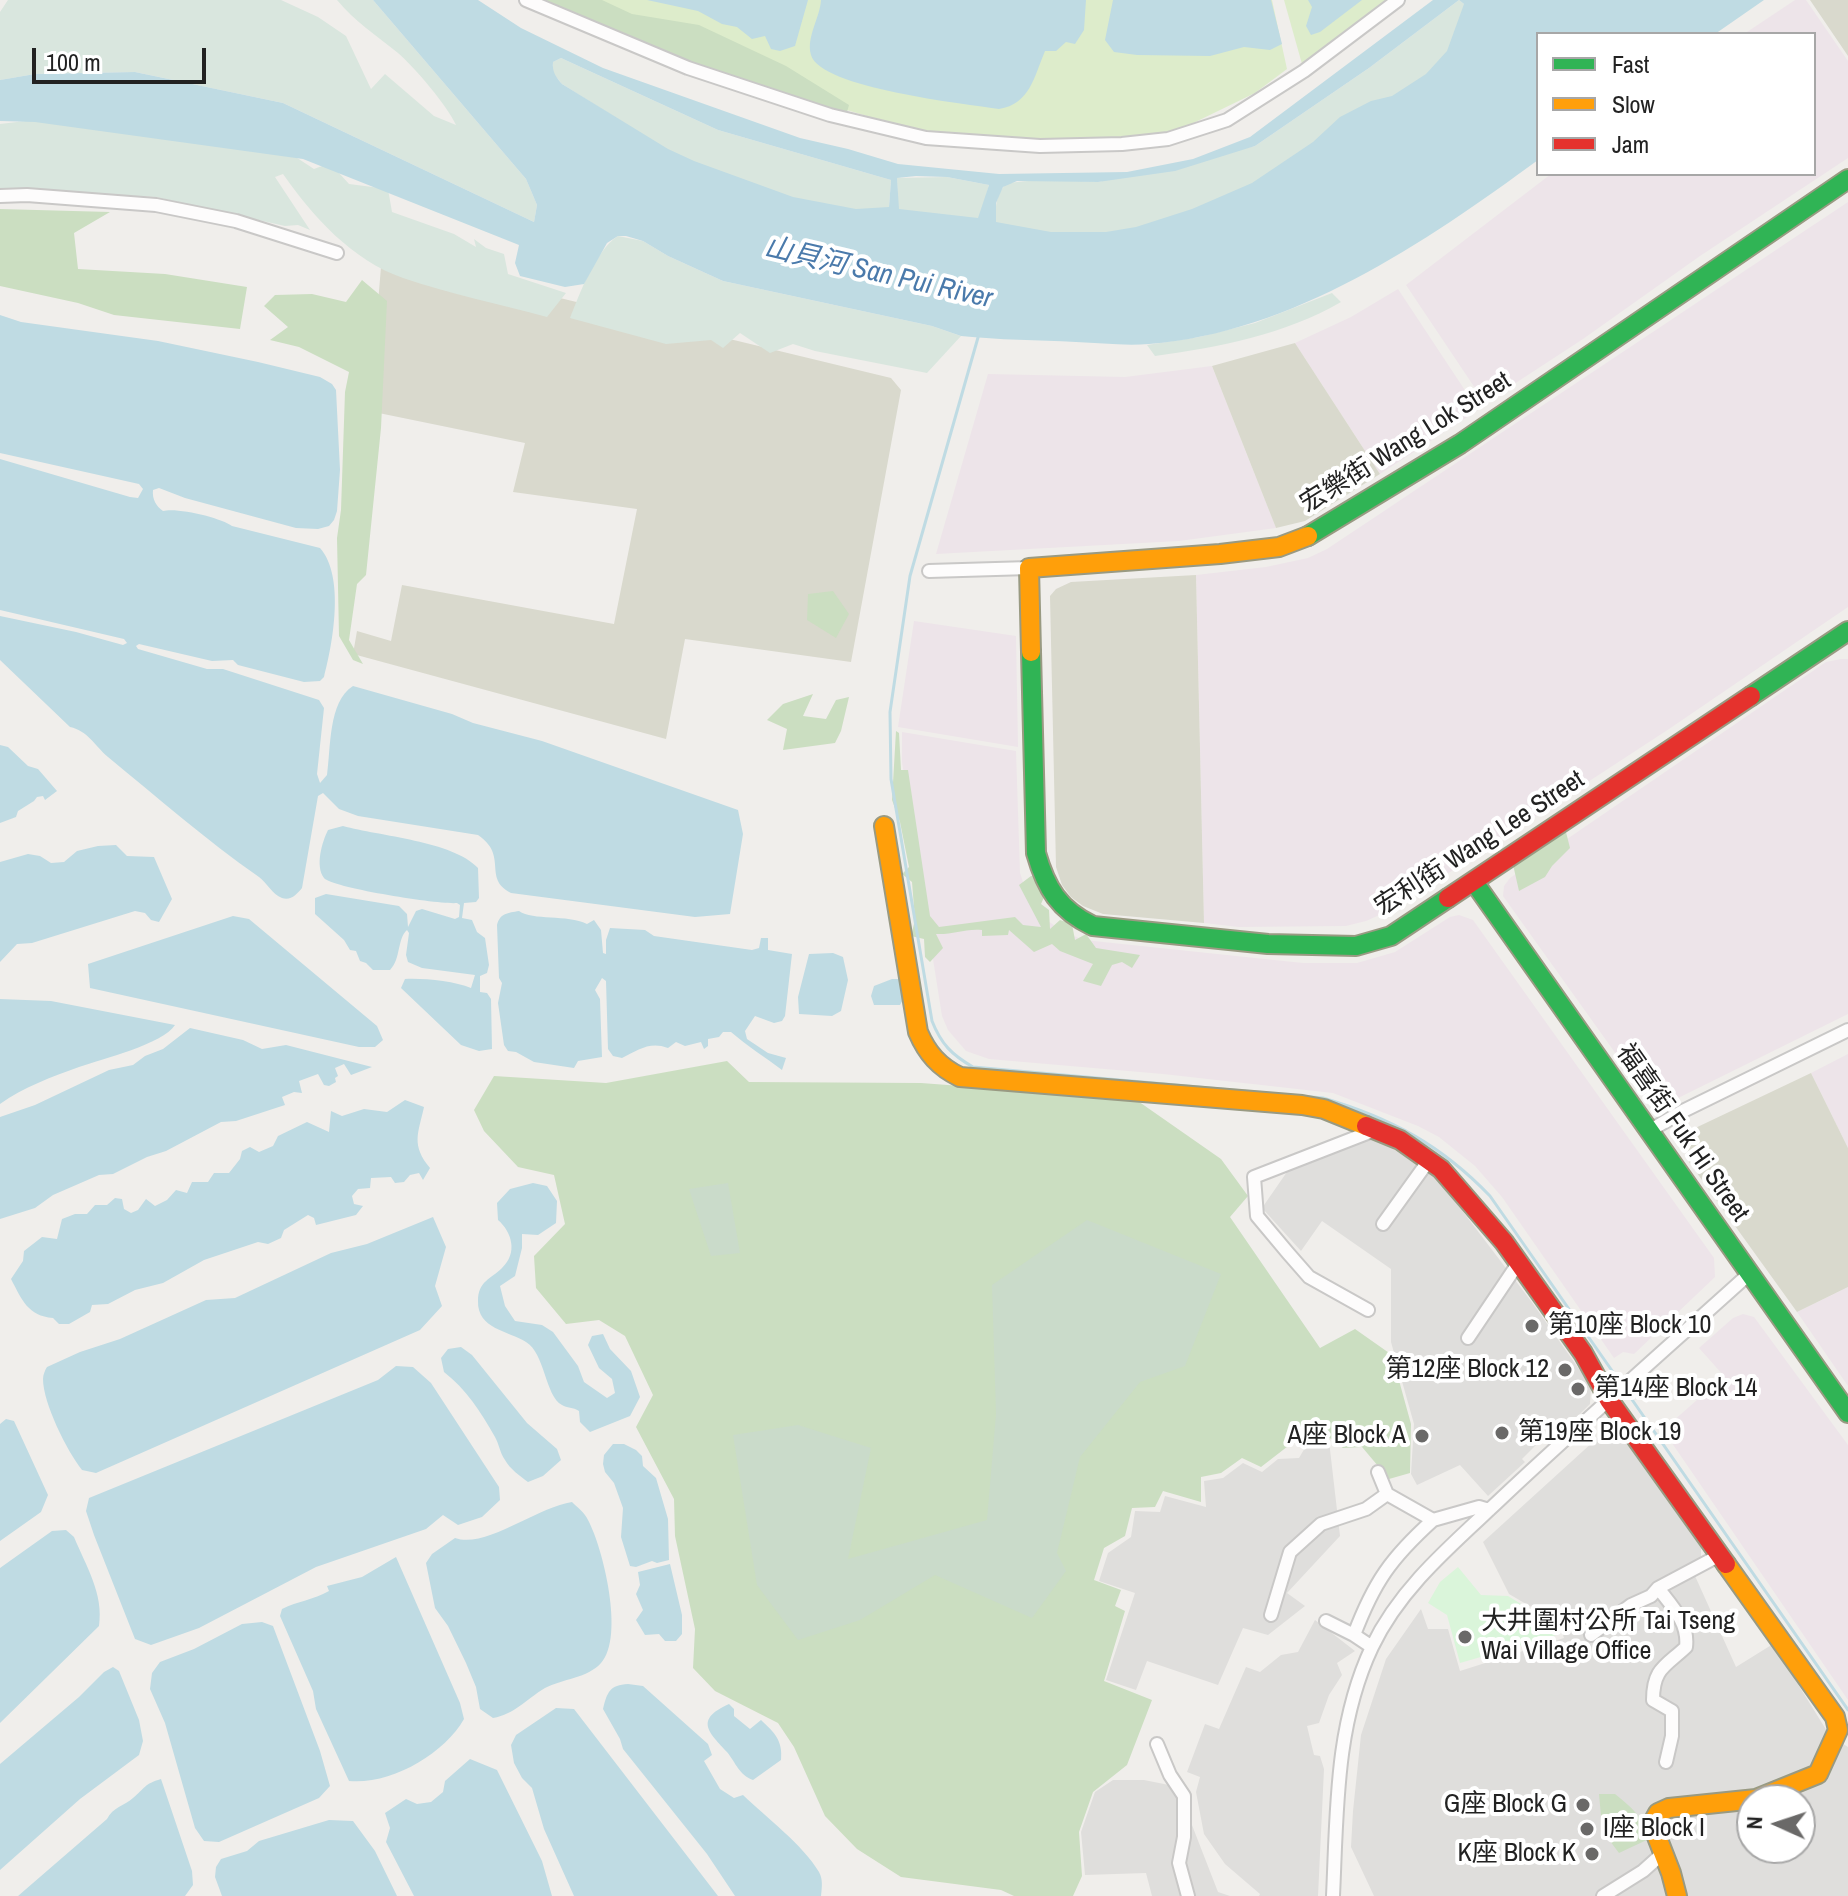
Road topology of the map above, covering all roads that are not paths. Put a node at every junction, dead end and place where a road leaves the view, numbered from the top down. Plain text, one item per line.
1 (526, 0) edge
2 (1398, 0) edge
3 (1848, 179) edge
4 (0, 196) edge
5 (337, 253) dead end
6 (1029, 568) junction
7 (929, 571) dead end
8 (1848, 631) edge
9 (884, 826) dead end
10 (1474, 882) junction
11 (1848, 1030) edge
12 (1376, 1130) junction
13 (1649, 1131) junction
14 (1429, 1160) junction
15 (1383, 1224) dead end
16 (1519, 1262) junction
17 (1749, 1274) junction
18 (1368, 1310) dead end
19 (1468, 1338) dead end
20 (1612, 1397) junction
21 (1848, 1413) edge
22 (1378, 1472) dead end
23 (1387, 1494) junction
24 (1489, 1510) junction
25 (1433, 1520) junction
26 (1720, 1555) junction
27 (1658, 1588) junction
28 (1271, 1615) dead end
29 (1326, 1621) dead end
30 (1354, 1635) junction
31 (1591, 1635) dead end
32 (1372, 1647) junction
33 (1157, 1744) dead end
34 (1666, 1762) dead end
35 (1662, 1854) junction
36 (1188, 1896) edge
37 (1333, 1896) edge
38 (1603, 1896) edge
39 (1677, 1896) edge

1 - 2 street
3 - 6 street, 宏樂街 Wang Lok Street
4 - 5 street
6 - 7 street, 宏樂街 Wang Lok Street
6 - 10 street, 宏利街 Wang Lee Street
8 - 10 street, 宏利街 Wang Lee Street
9 - 12 street
10 - 13 street, 福喜街 Fuk Hi Street
11 - 13 street
12 - 14 street
12 - 18 street
13 - 17 street, 福喜街 Fuk Hi Street
14 - 15 street
14 - 16 street
16 - 19 street
16 - 20 street
17 - 20 street
17 - 21 street, 福喜街 Fuk Hi Street
20 - 24 street
20 - 26 street
22 - 23 street
23 - 25 street
23 - 28 street
24 - 25 street
24 - 32 street
25 - 30 street
26 - 27 street
26 - 35 street
27 - 31 street
27 - 34 street
29 - 30 street
30 - 32 street
32 - 37 street
33 - 36 street
35 - 38 street
35 - 39 street

